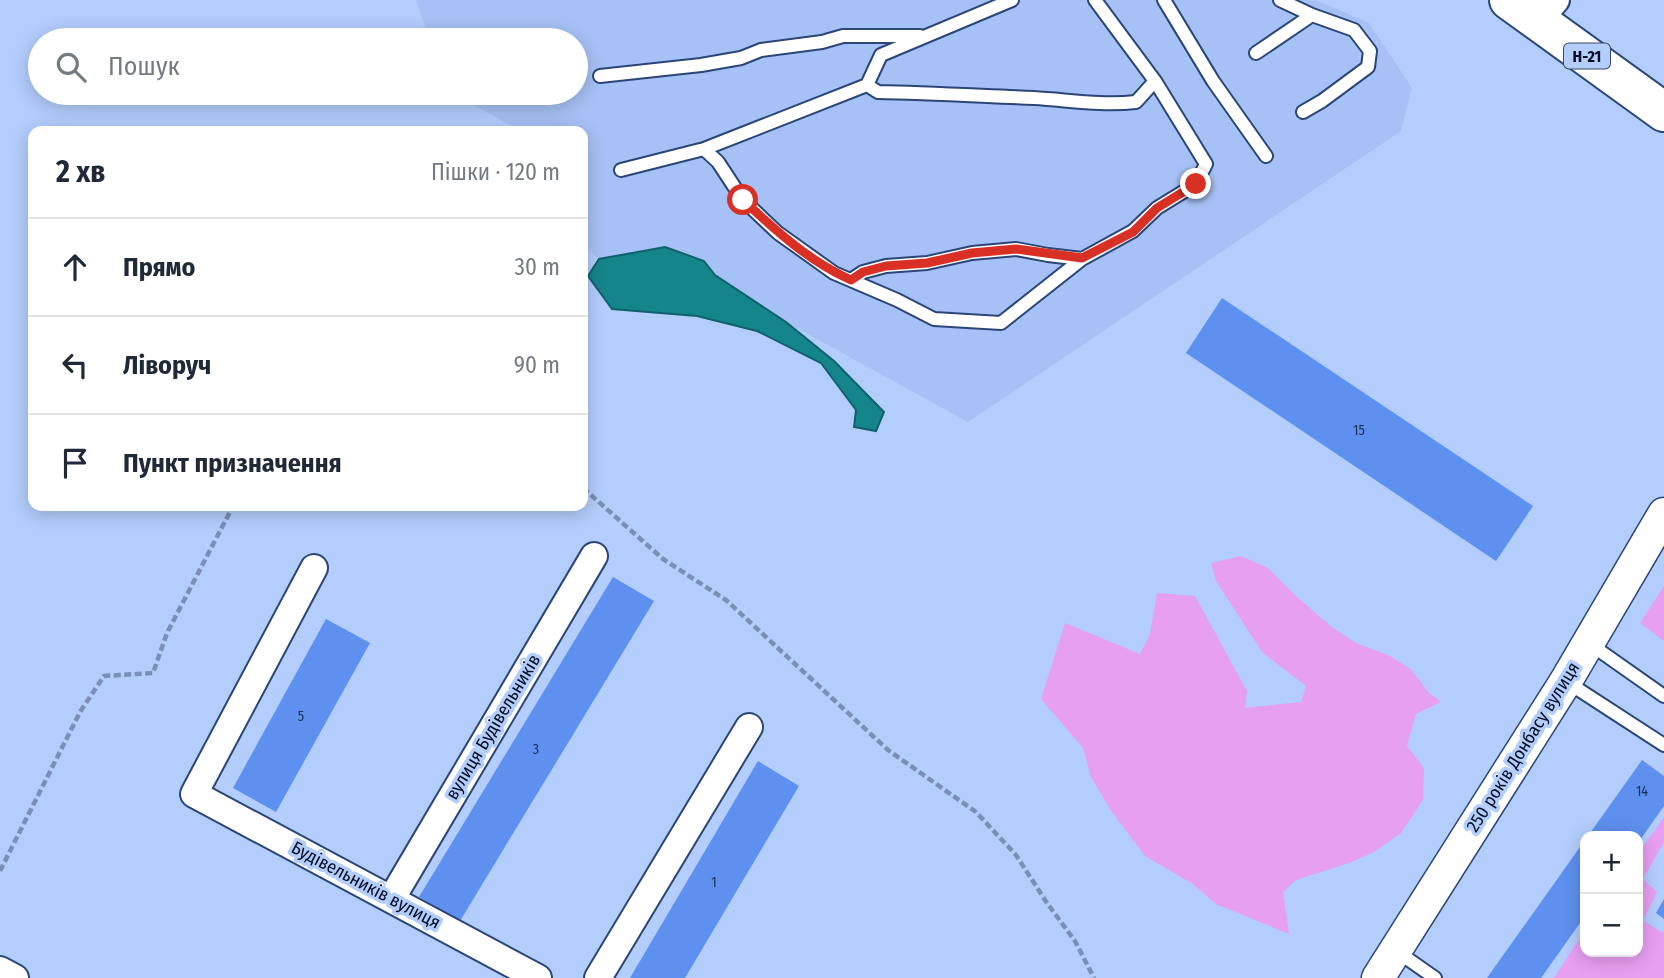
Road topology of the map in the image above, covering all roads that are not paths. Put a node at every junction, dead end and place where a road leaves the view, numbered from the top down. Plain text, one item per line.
1 (1012, 0) edge
2 (1095, 0) edge
3 (1164, 0) edge
4 (1280, 0) edge
5 (1535, 7) edge
6 (1312, 15) junction
7 (927, 36) junction
8 (1256, 53) dead end
9 (600, 76) dead end
10 (1155, 81) junction
11 (867, 85) junction
12 (1303, 112) dead end
13 (1664, 113) edge
14 (704, 149) junction
15 (1266, 156) dead end
16 (621, 170) dead end
17 (1082, 258) junction
18 (851, 280) junction
19 (1664, 514) edge
20 (594, 556) dead end
21 (314, 568) dead end
22 (1587, 642) junction
23 (1566, 681) junction
24 (1664, 696) edge
25 (749, 727) dead end
26 (1664, 745) edge
27 (391, 898) junction
28 (1395, 950) junction
29 (0, 970) edge
30 (15, 978) edge
31 (538, 978) edge
32 (598, 978) edge
33 (1378, 978) edge
34 (1435, 978) edge

1 - 7 lane
2 - 10 lane
3 - 15 lane
4 - 6 lane
5 - 13 main road, Н-21
6 - 8 lane
6 - 12 lane
7 - 9 lane
7 - 11 lane
10 - 11 lane
10 - 17 lane
11 - 14 lane
14 - 16 lane
14 - 18 lane
17 - 18 lane
17 - 18 lane
19 - 22 street, 250 років Донбасу вулиця
20 - 27 street, вулиця Будівельників
21 - 27 street, Будівельників вулиця
22 - 23 street, 250 років Донбасу вулиця
22 - 24 lane
23 - 26 lane
23 - 28 street, 250 років Донбасу вулиця
25 - 32 street
27 - 31 street, Будівельників вулиця
28 - 33 street, 250 років Донбасу вулиця
28 - 34 lane
29 - 30 street

